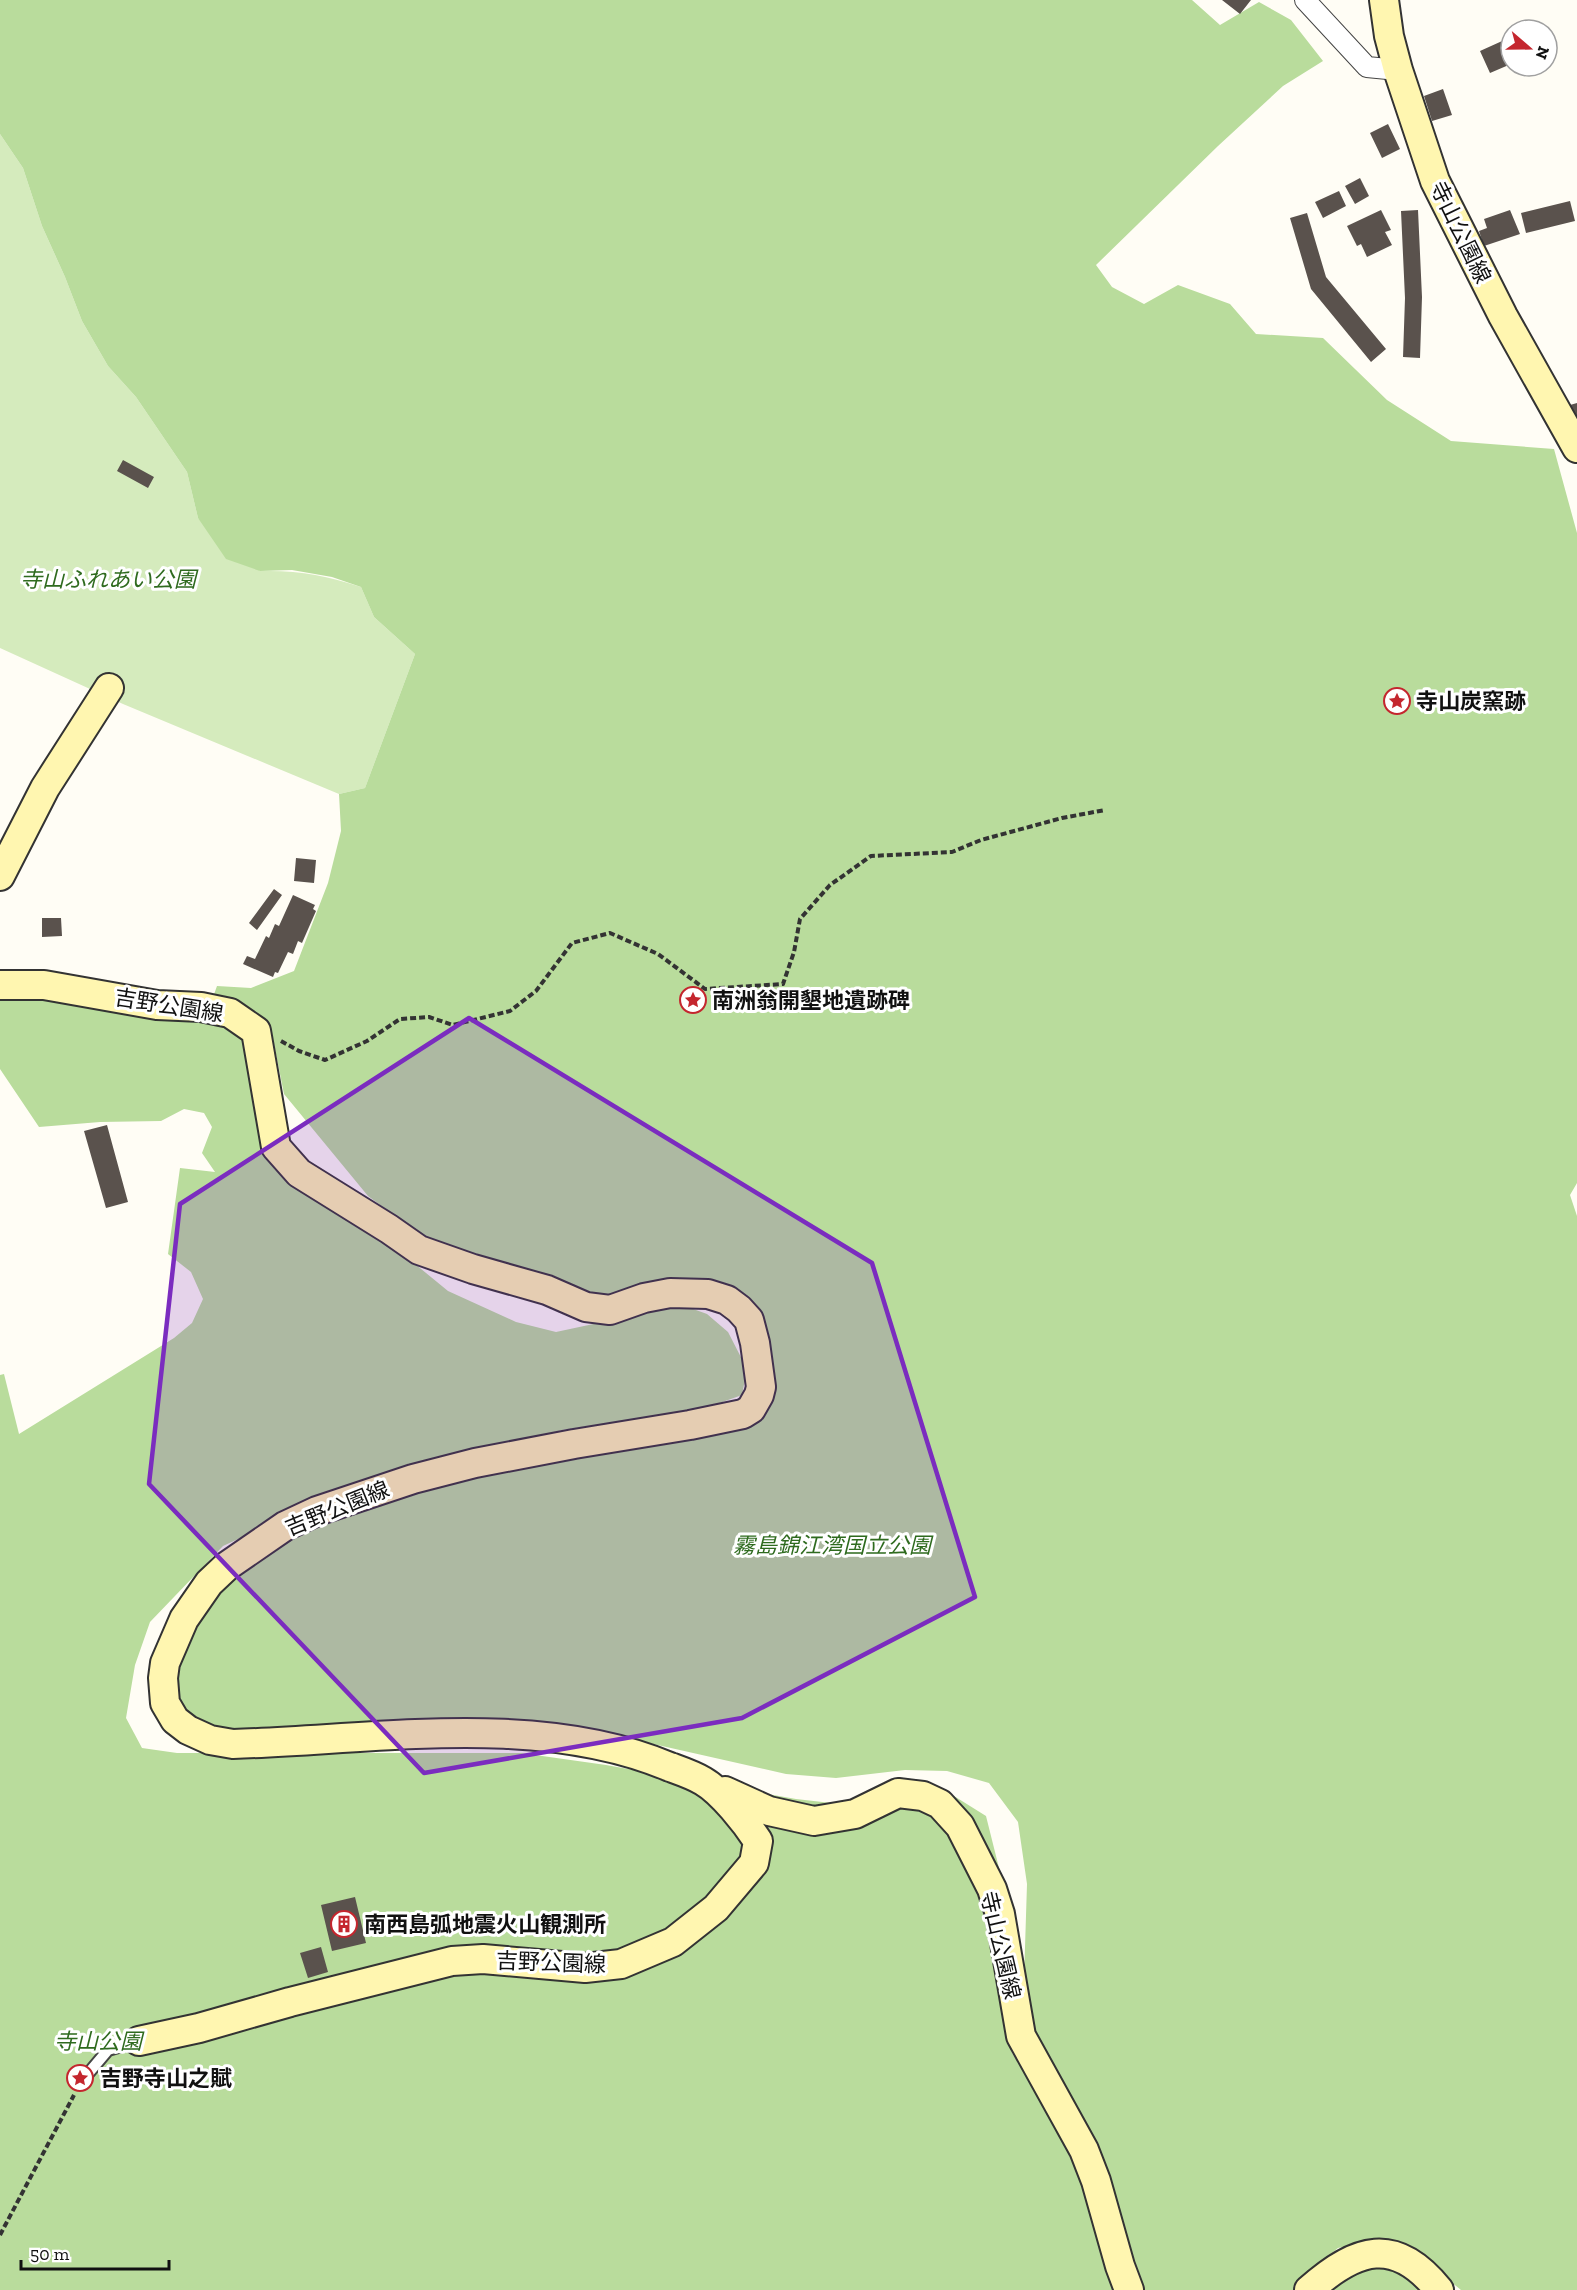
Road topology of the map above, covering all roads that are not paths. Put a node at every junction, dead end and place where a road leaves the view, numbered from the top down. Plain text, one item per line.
1 (1305, 0) edge
2 (1384, 0) edge
3 (1398, 70) junction
4 (1577, 448) edge
5 (109, 688) dead end
6 (0, 876) edge
7 (0, 985) edge
8 (704, 1781) junction
9 (139, 2041) joint
10 (81, 2082) road end
11 (1129, 2290) edge
12 (1309, 2290) edge
13 (1439, 2290) edge

1 - 3 street
2 - 3 main road, 寺山公園線
3 - 4 main road, 寺山公園線
5 - 6 main road
7 - 8 main road, 吉野公園線
8 - 9 main road, 吉野公園線
8 - 11 main road, 寺山公園線
9 - 10 lane
12 - 13 main road

